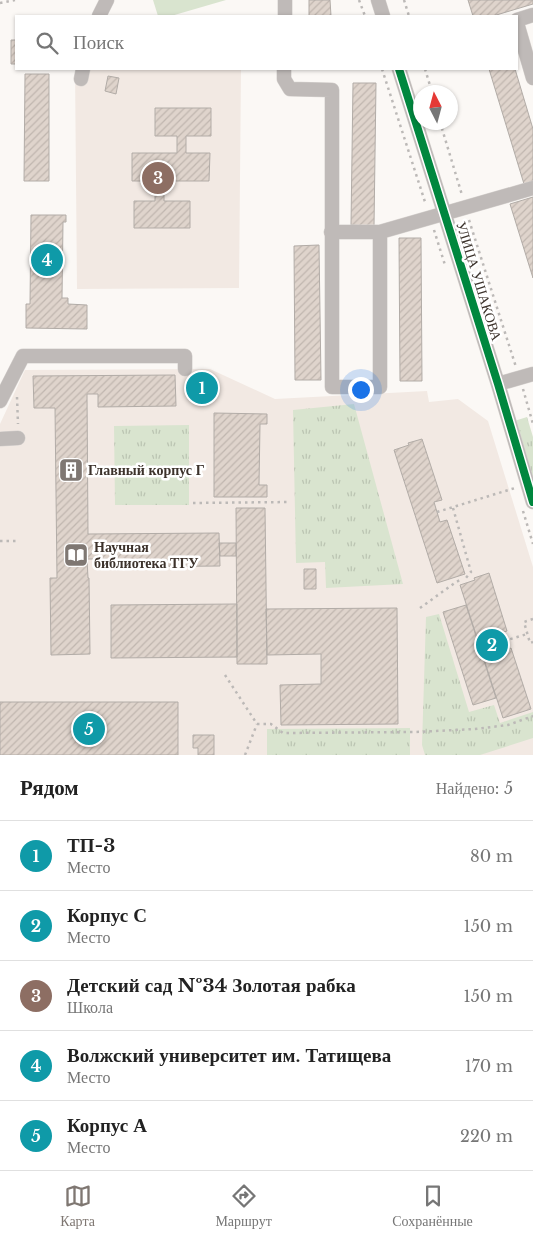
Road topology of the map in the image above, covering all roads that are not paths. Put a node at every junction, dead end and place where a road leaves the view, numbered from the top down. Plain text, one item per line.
1 (107, 0) edge
2 (285, 0) edge
3 (378, 0) edge
4 (100, 15) edge
5 (284, 15) edge
6 (383, 15) edge
7 (533, 15) edge
8 (518, 21) edge
9 (518, 25) edge
10 (284, 70) edge
11 (400, 70) edge
12 (533, 78) edge
13 (533, 188) edge
14 (445, 214) junction
15 (331, 232) junction
16 (380, 232) junction
17 (185, 369) dead end
18 (526, 376) edge
19 (498, 384) junction
20 (0, 401) edge
21 (0, 438) edge
22 (18, 438) dead end
23 (533, 502) edge

1 - 4 street
2 - 5 street
3 - 6 street
7 - 8 street
9 - 12 street
10 - 15 street
11 - 14 street, УЛИЦА УШАКОВА
13 - 14 street
14 - 16 street
14 - 19 street, УЛИЦА УШАКОВА
15 - 16 street
15 - 16 street
17 - 20 street
18 - 19 street
19 - 23 street, УЛИЦА УШАКОВА
21 - 22 street

